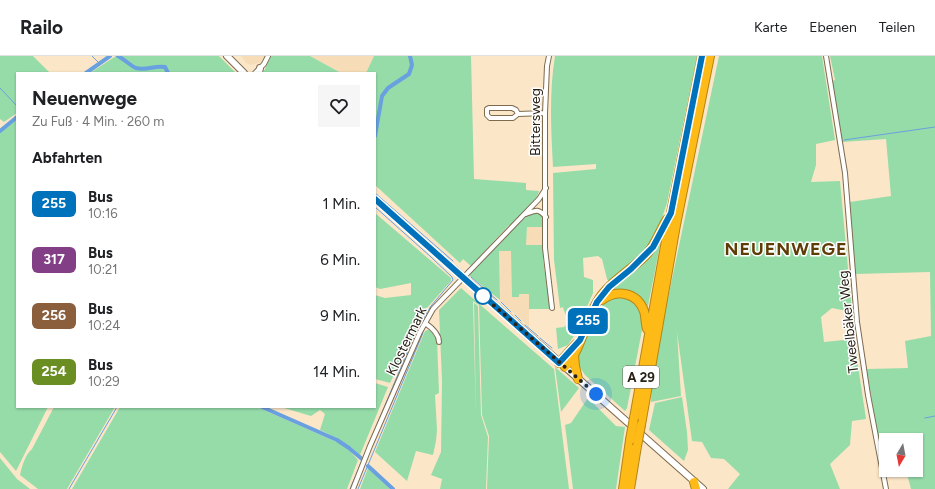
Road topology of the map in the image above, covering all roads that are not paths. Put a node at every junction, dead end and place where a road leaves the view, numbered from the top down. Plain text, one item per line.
1 (227, 56) edge
2 (268, 56) edge
3 (549, 56) edge
4 (702, 56) edge
5 (710, 56) edge
6 (826, 56) edge
7 (260, 70) edge
8 (243, 72) edge
9 (545, 113) junction
10 (518, 114) junction
11 (546, 188) junction
12 (376, 200) edge
13 (671, 213) junction
14 (524, 214) junction
15 (546, 217) junction
16 (462, 277) junction
17 (552, 308) dead end
18 (594, 308) junction
19 (425, 322) junction
20 (648, 336) junction
21 (580, 340) junction
22 (439, 342) dead end
23 (574, 355) junction
24 (562, 365) junction
25 (578, 379) junction
26 (695, 486) edge
27 (353, 489) edge
28 (623, 489) edge
29 (630, 489) edge
30 (703, 489) edge
31 (886, 489) edge

1 - 8 main road
2 - 7 street
3 - 9 street, Bittersweg
4 - 13 highway, A 29
5 - 29 highway, A 29, bridge
6 - 31 street, Tweelbäker Weg
9 - 10 street
9 - 11 street, Bittersweg
10 - 10 street
11 - 14 street
11 - 15 street, Bittersweg
12 - 16 main road
13 - 18 highway
13 - 20 highway, A 29
14 - 15 street
14 - 16 street
15 - 17 street, Bittersweg
16 - 19 street, Klostermark
16 - 24 main road
18 - 20 highway
18 - 21 highway
19 - 22 street
19 - 27 street, Klostermark
20 - 28 highway, A 29, bridge
21 - 23 highway
21 - 24 highway
23 - 24 highway
23 - 25 highway
24 - 25 main road
25 - 26 main road
26 - 30 main road

